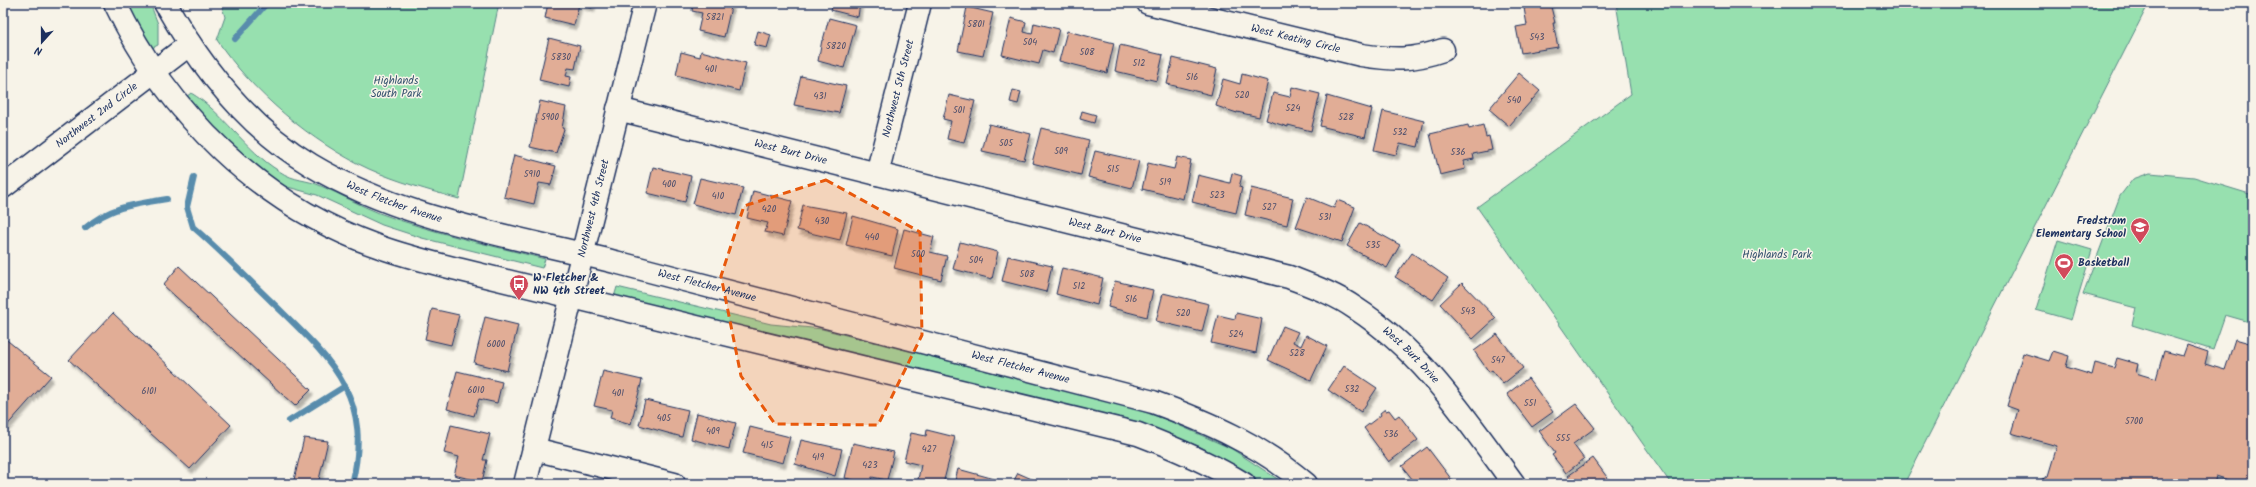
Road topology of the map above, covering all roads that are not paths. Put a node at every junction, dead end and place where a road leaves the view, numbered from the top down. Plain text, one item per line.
1 (115, 3) edge
2 (165, 3) edge
3 (645, 3) edge
4 (920, 3) edge
5 (1148, 3) edge
6 (190, 44) junction
7 (1443, 50) dead end
8 (154, 70) junction
9 (618, 109) junction
10 (877, 174) junction
11 (3, 187) edge
12 (582, 253) junction
13 (571, 297) junction
14 (534, 449) junction
15 (525, 484) edge
16 (674, 484) edge
17 (1244, 484) edge
18 (1306, 484) edge
19 (1514, 484) edge

1 - 8 main road
2 - 6 main road, West Fletcher Avenue
3 - 9 main road, Northwest 4th Street
4 - 10 main road, Northwest 5th Street
5 - 7 main road, West Keating Circle
6 - 8 main road, Northwest 2nd Circle
6 - 12 main road, West Fletcher Avenue
8 - 11 main road, Northwest 2nd Circle
8 - 13 main road
9 - 10 main road, West Burt Drive
9 - 12 main road, Northwest 4th Street
10 - 19 main road, West Burt Drive
12 - 13 main road, Northwest 4th Street
12 - 18 main road, West Fletcher Avenue
13 - 14 main road, Northwest 4th Street
13 - 17 main road
14 - 15 main road, Northwest 4th Street
14 - 16 main road

